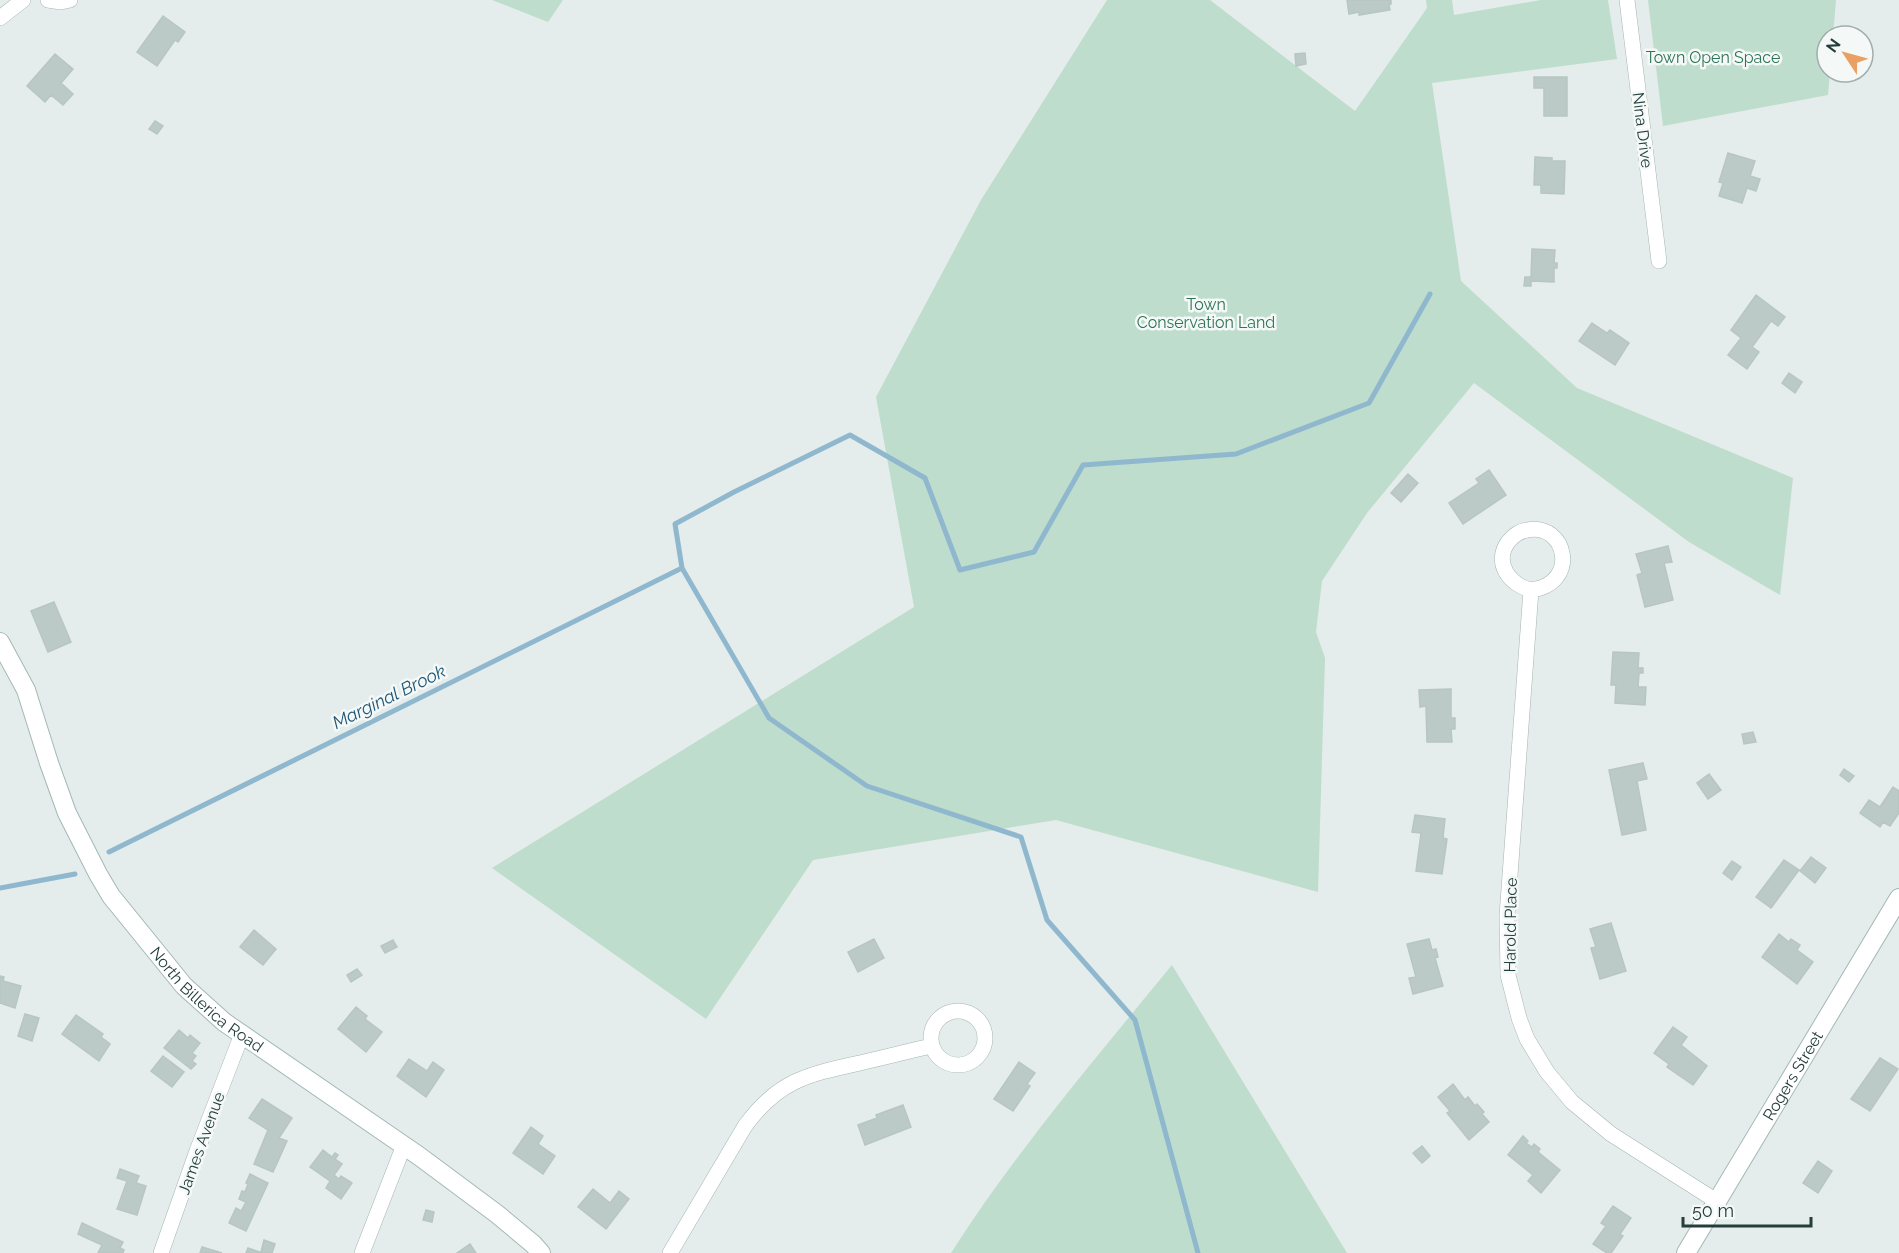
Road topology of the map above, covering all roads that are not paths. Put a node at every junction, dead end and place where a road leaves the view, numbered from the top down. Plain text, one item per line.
1 (22, 0) edge
2 (48, 0) edge
3 (70, 0) edge
4 (1627, 0) edge
5 (0, 18) edge
6 (1659, 261) dead end
7 (1532, 590) junction
8 (0, 642) edge
9 (1899, 898) edge
10 (242, 1034) junction
11 (932, 1046) dead end
12 (404, 1145) junction
13 (1718, 1202) junction
14 (162, 1253) edge
15 (362, 1253) edge
16 (542, 1253) edge
17 (670, 1253) edge
18 (1686, 1253) edge

1 - 5 street
2 - 3 street
4 - 6 street, Nina Drive
7 - 7 street
7 - 13 street, Harold Place
8 - 10 main road, North Billerica Road
9 - 13 main road, Rogers Street
10 - 12 main road, North Billerica Road
10 - 14 street, James Avenue
11 - 17 street
12 - 15 street
12 - 16 main road, North Billerica Road
13 - 18 main road, Rogers Street

